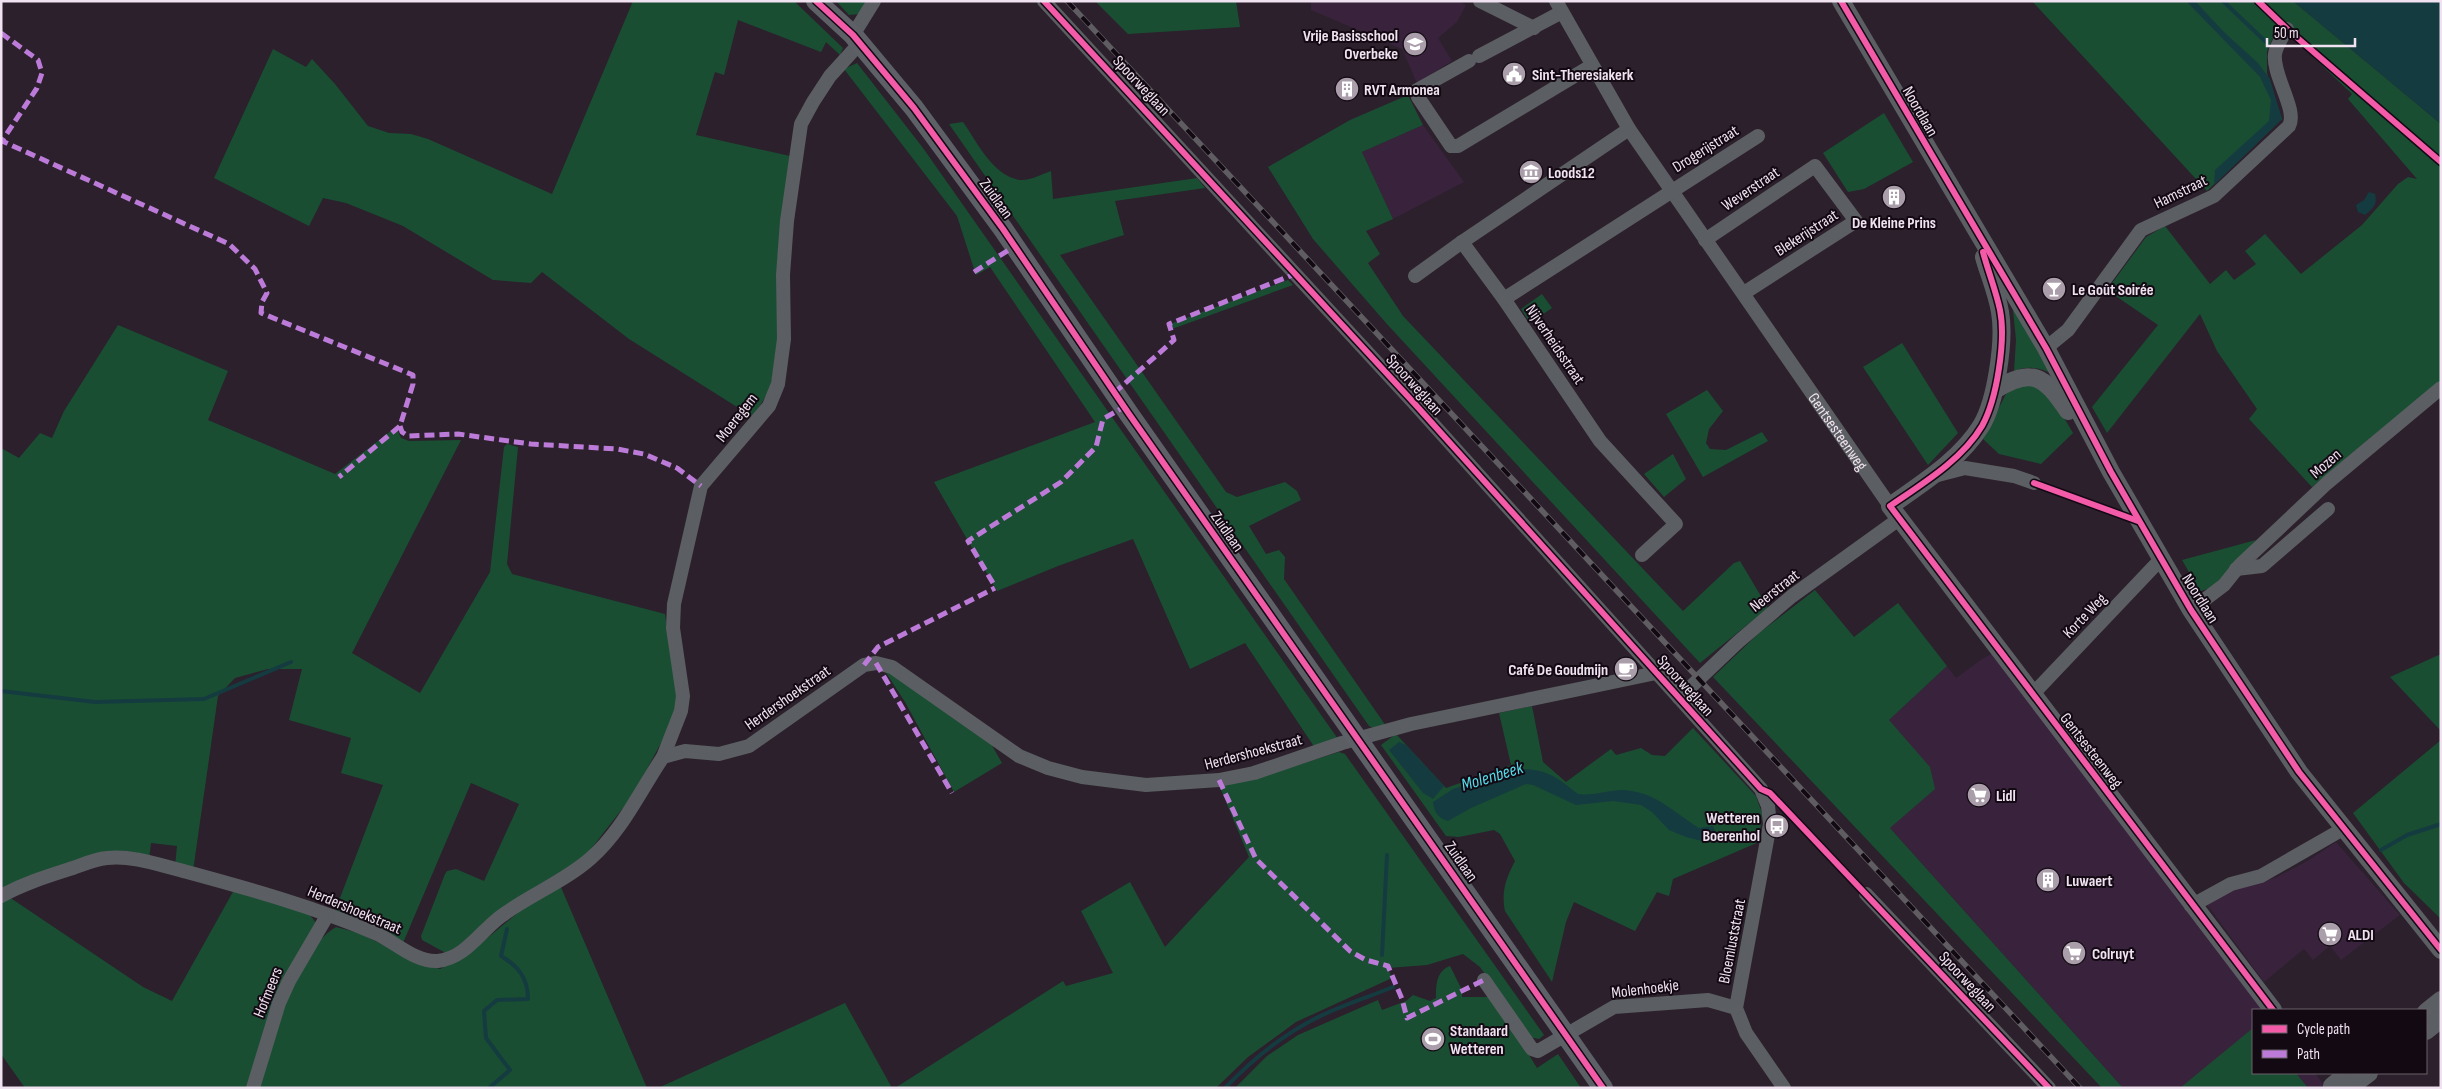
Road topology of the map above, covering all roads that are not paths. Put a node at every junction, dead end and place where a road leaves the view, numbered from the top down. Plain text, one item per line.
1 (816, 1) edge
2 (874, 1) edge
3 (1044, 1) edge
4 (1480, 1) edge
5 (1840, 1) edge
6 (1559, 7) edge
7 (1534, 28) junction
8 (2287, 29) dead end
9 (856, 39) junction
10 (1592, 66) junction
11 (1629, 129) junction
12 (1758, 136) dead end
13 (1815, 166) joint
14 (1671, 190) junction
15 (1978, 235) junction
16 (1705, 240) junction
17 (1462, 242) junction
18 (1415, 276) dead end
19 (1744, 293) junction
20 (1504, 299) junction
21 (2046, 348) junction
22 (2441, 388) edge
23 (1995, 390) junction
24 (2111, 472) junction
25 (1931, 477) junction
26 (2034, 482) dead end
27 (2328, 510) dead end
28 (1895, 513) junction
29 (1642, 556) dead end
30 (2161, 559) junction
31 (2236, 569) junction
32 (2191, 610) junction
33 (1656, 673) junction
34 (2032, 694) junction
35 (1679, 698) junction
36 (1358, 738) junction
37 (663, 757) junction
38 (1761, 790) joint
39 (2343, 829) junction
40 (1866, 894) dead end
41 (1, 896) edge
42 (2191, 906) junction
43 (327, 916) junction
44 (2441, 950) edge
45 (1484, 980) dead end
46 (2441, 1000) edge
47 (1736, 1008) junction
48 (2272, 1009) edge
49 (2427, 1011) edge
50 (2441, 1020) edge
51 (2427, 1030) edge
52 (1567, 1036) junction
53 (2346, 1074) edge
54 (2368, 1074) edge
55 (2329, 1082) edge
56 (252, 1088) edge
57 (1603, 1088) edge
58 (1784, 1088) edge
59 (2049, 1088) edge
60 (2349, 1088) edge

1 - 9 main road, Zuidlaan
2 - 9 street, Moeregem
3 - 33 street, Spoorweglaan
4 - 7 street
5 - 15 street, Noordlaan
6 - 7 street
6 - 10 street, Gentsesteenweg
7 - 10 street
8 - 21 street, Hamstraat
9 - 36 main road, Zuidlaan
9 - 37 street, Moeregem
10 - 11 street, Gentsesteenweg
11 - 14 street, Gentsesteenweg
11 - 17 street
12 - 14 street, Drogerijstraat
13 - 16 street, Weverstraat
13 - 19 street, Blekerijstraat
14 - 16 street, Gentsesteenweg
14 - 20 street, Nijverheidsstraat
15 - 21 street, Noordlaan
15 - 23 street, Noordlaan
16 - 19 street, Gentsesteenweg
17 - 18 street
17 - 20 street
19 - 28 street, Gentsesteenweg
20 - 29 street, Nijverheidsstraat
21 - 24 street, Noordlaan
22 - 31 street, Mozen
23 - 24 street, Noordlaan
23 - 25 street, Noordlaan
24 - 30 street, Noordlaan
25 - 26 street
25 - 28 street, Noordlaan
27 - 31 street
28 - 34 street, Gentsesteenweg
28 - 35 street, Neerstraat
30 - 32 street, Noordlaan
30 - 34 street, Korte Weg
31 - 32 street, Mozen
32 - 39 street, Noordlaan
33 - 35 street, Spoorweglaan
33 - 36 street, Herdershoekstraat
34 - 42 street, Gentsesteenweg
35 - 38 street, Spoorweglaan
36 - 37 street, Herdershoekstraat
36 - 52 main road, Zuidlaan
37 - 43 street, Herdershoekstraat
38 - 47 street, Bloemluststraat
39 - 42 street
39 - 44 street, Noordlaan
40 - 59 street, Spoorweglaan
41 - 43 street, Herdershoekstraat
42 - 48 street, Gentsesteenweg
43 - 56 street, Hofmeers
45 - 52 street, Molenhoekje
46 - 49 street
47 - 52 street, Molenhoekje
47 - 58 street, Bloemluststraat
50 - 51 street
52 - 57 main road, Zuidlaan
53 - 55 street
54 - 60 street

